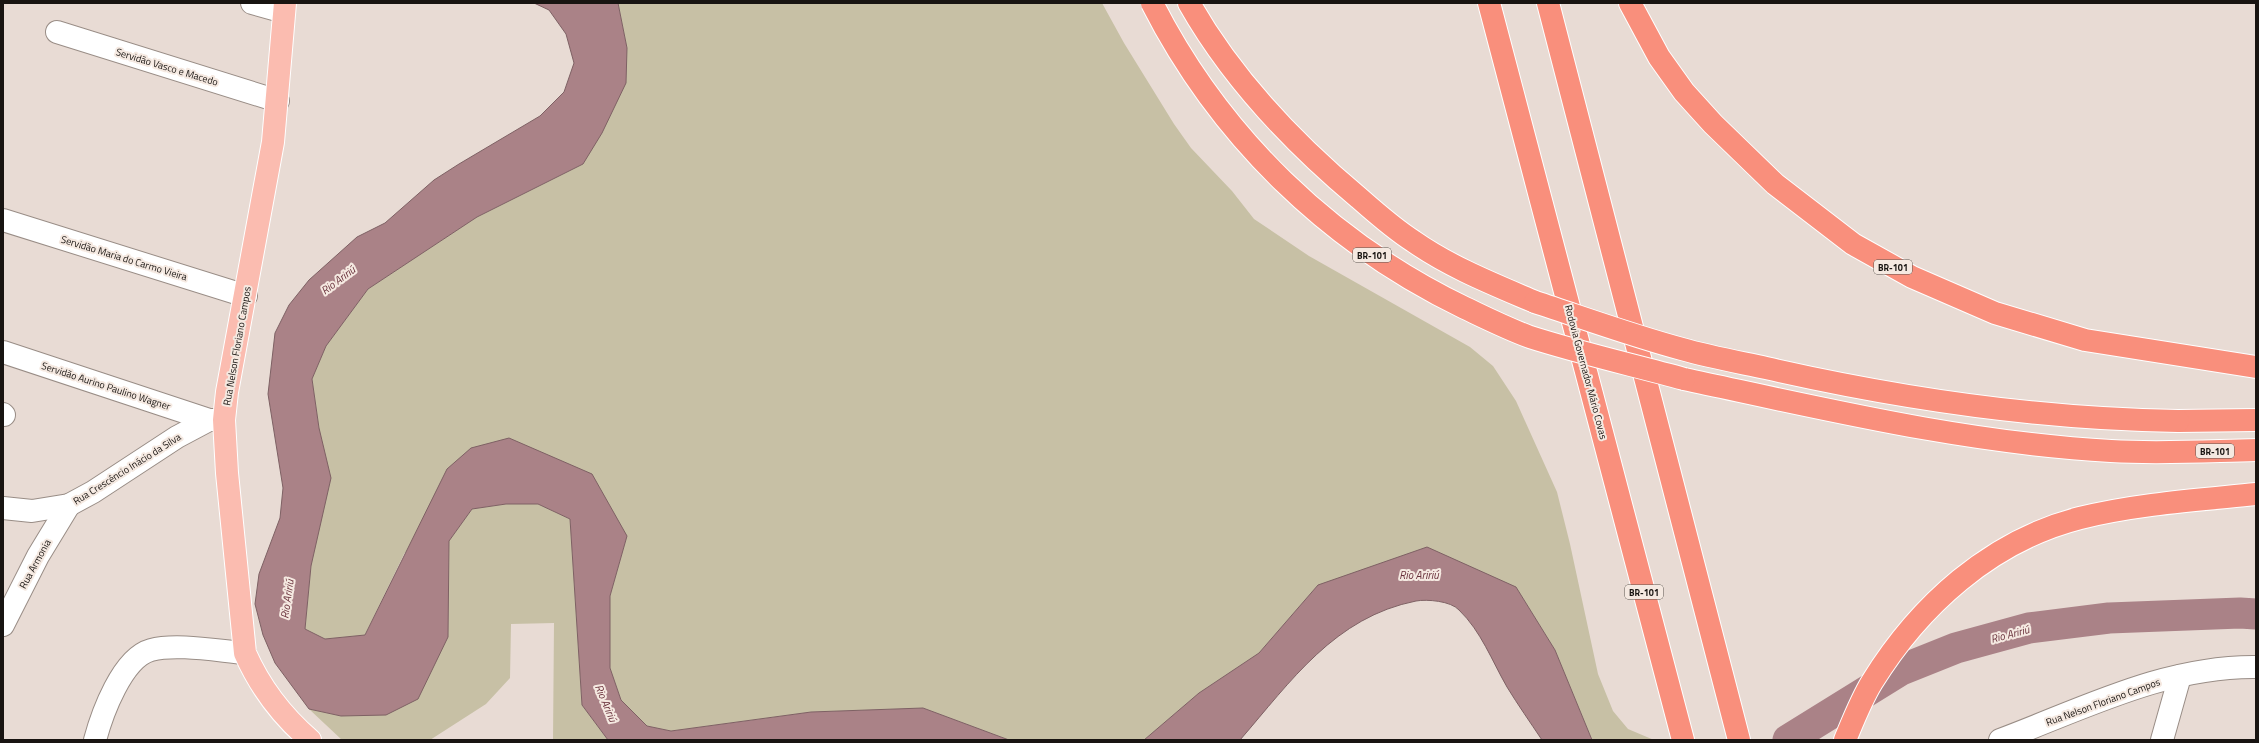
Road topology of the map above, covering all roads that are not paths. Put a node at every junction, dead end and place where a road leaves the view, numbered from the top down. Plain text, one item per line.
1 (252, 3) edge
2 (1152, 3) edge
3 (1188, 3) edge
4 (1489, 3) edge
5 (1548, 3) edge
6 (1630, 3) edge
7 (285, 8) edge
8 (57, 32) dead end
9 (278, 101) junction
10 (3, 220) edge
11 (246, 296) junction
12 (3, 352) edge
13 (2256, 367) edge
14 (217, 420) junction
15 (2256, 420) edge
16 (2256, 450) edge
17 (2256, 494) edge
18 (70, 505) junction
19 (3, 508) edge
20 (3, 625) edge
21 (245, 653) junction
22 (2256, 667) edge
23 (2180, 676) junction
24 (95, 740) edge
25 (310, 740) edge
26 (1683, 740) edge
27 (1739, 740) edge
28 (1845, 740) edge
29 (2000, 740) edge
30 (2162, 740) edge

1 - 7 street
2 - 16 highway, BR-101, bridge
3 - 15 highway, bridge
4 - 26 highway, Rodovia Governador Mário Covas / BR-101
5 - 27 highway
6 - 13 highway, BR-101
7 - 9 main road, Rua Nelson Floriano Campos
8 - 9 street, Servidão Vasco e Macedo
9 - 11 main road, Rua Nelson Floriano Campos
10 - 11 street, Servidão Maria do Carmo Vieira
11 - 14 main road, Rua Nelson Floriano Campos
12 - 14 street, Servidão Aurino Paulino Wagner
14 - 18 street, Rua Crescêncio Inácio da Silva
14 - 21 main road, Rua Nelson Floriano Campos
17 - 28 highway
18 - 19 street, Rua Crescêncio Inácio da Silva
18 - 20 street, Rua Armonia
21 - 24 street
21 - 25 main road, Rua Nelson Floriano Campos
22 - 23 street, Rua Nelson Floriano Campos
23 - 29 street, Rua Nelson Floriano Campos
23 - 30 street

